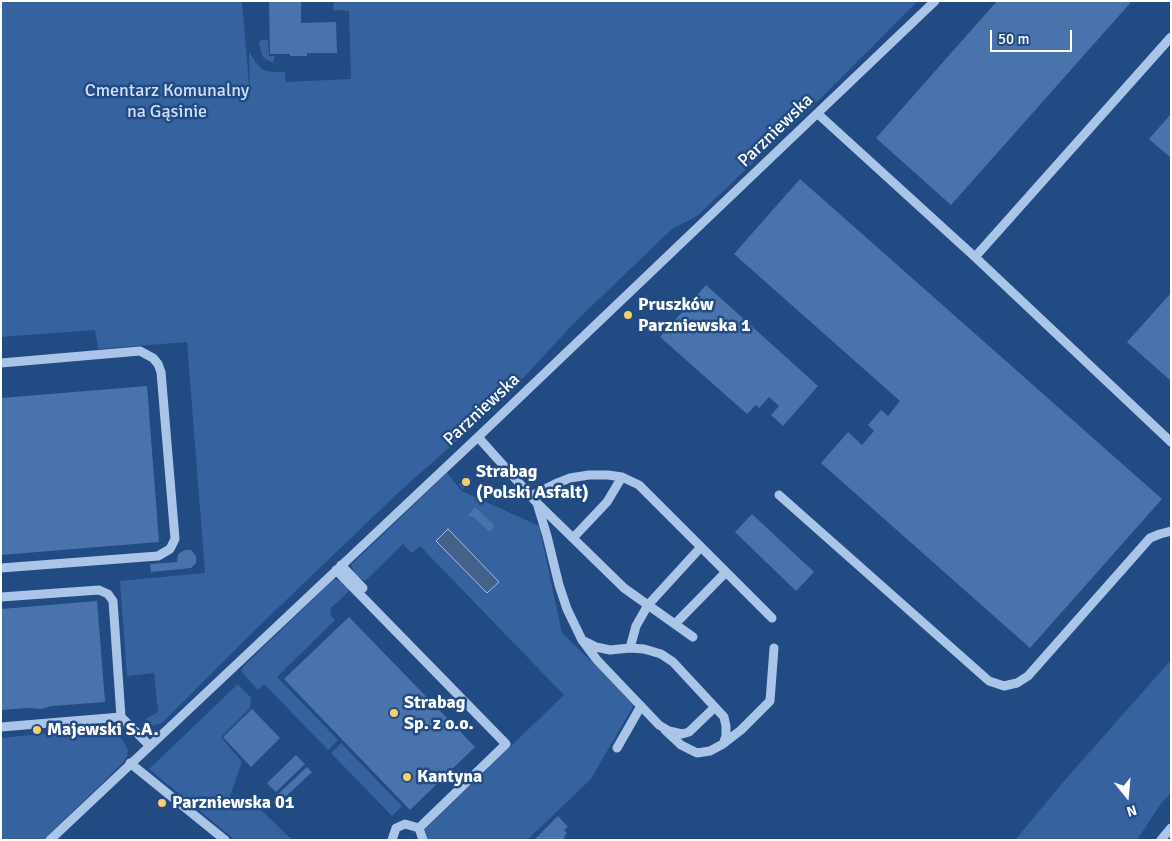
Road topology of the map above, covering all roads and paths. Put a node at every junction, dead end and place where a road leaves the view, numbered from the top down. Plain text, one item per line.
1 (935, 1) edge
2 (1171, 37) edge
3 (818, 114) junction
4 (975, 257) junction
5 (1, 362) edge
6 (478, 437) junction
7 (1171, 442) edge
8 (622, 478) junction
9 (779, 495) dead end
10 (534, 499) junction
11 (1171, 531) edge
12 (573, 538) junction
13 (700, 547) junction
14 (338, 567) junction
15 (1, 568) edge
16 (726, 572) junction
17 (363, 588) dead end
18 (1, 597) edge
19 (648, 605) junction
20 (772, 618) dead end
21 (675, 624) junction
22 (692, 636) dead end
23 (582, 640) junction
24 (630, 648) junction
25 (774, 648) dead end
26 (641, 706) junction
27 (715, 707) junction
28 (121, 717) junction
29 (659, 724) junction
30 (1, 727) edge
31 (723, 744) junction
32 (149, 745) junction
33 (617, 748) dead end
34 (130, 763) junction
35 (419, 828) junction
36 (1171, 828) edge
37 (50, 840) edge
38 (225, 840) edge
39 (392, 840) edge
40 (423, 840) edge
41 (1161, 840) edge

1 - 3 street, Parzniewska
2 - 4 street
3 - 4 street
3 - 6 street, Parzniewska
4 - 7 street
5 - 15 street
6 - 10 street
6 - 14 street, Parzniewska
8 - 10 street
8 - 12 street
8 - 13 street
9 - 11 street
10 - 12 street
10 - 23 street
12 - 19 street
13 - 16 street
13 - 19 street
14 - 17 street
14 - 32 street, Parzniewska
14 - 35 street
16 - 20 street
16 - 21 street
18 - 28 street
19 - 21 street
19 - 24 street
21 - 22 street
23 - 24 street
23 - 26 street
24 - 27 street
25 - 31 street
26 - 29 street
26 - 33 street
27 - 29 street
27 - 31 street
28 - 30 street
28 - 32 street
29 - 31 street
32 - 34 street, Parzniewska
34 - 37 street, Parzniewska
34 - 38 street
35 - 39 street
35 - 40 street
36 - 41 street

